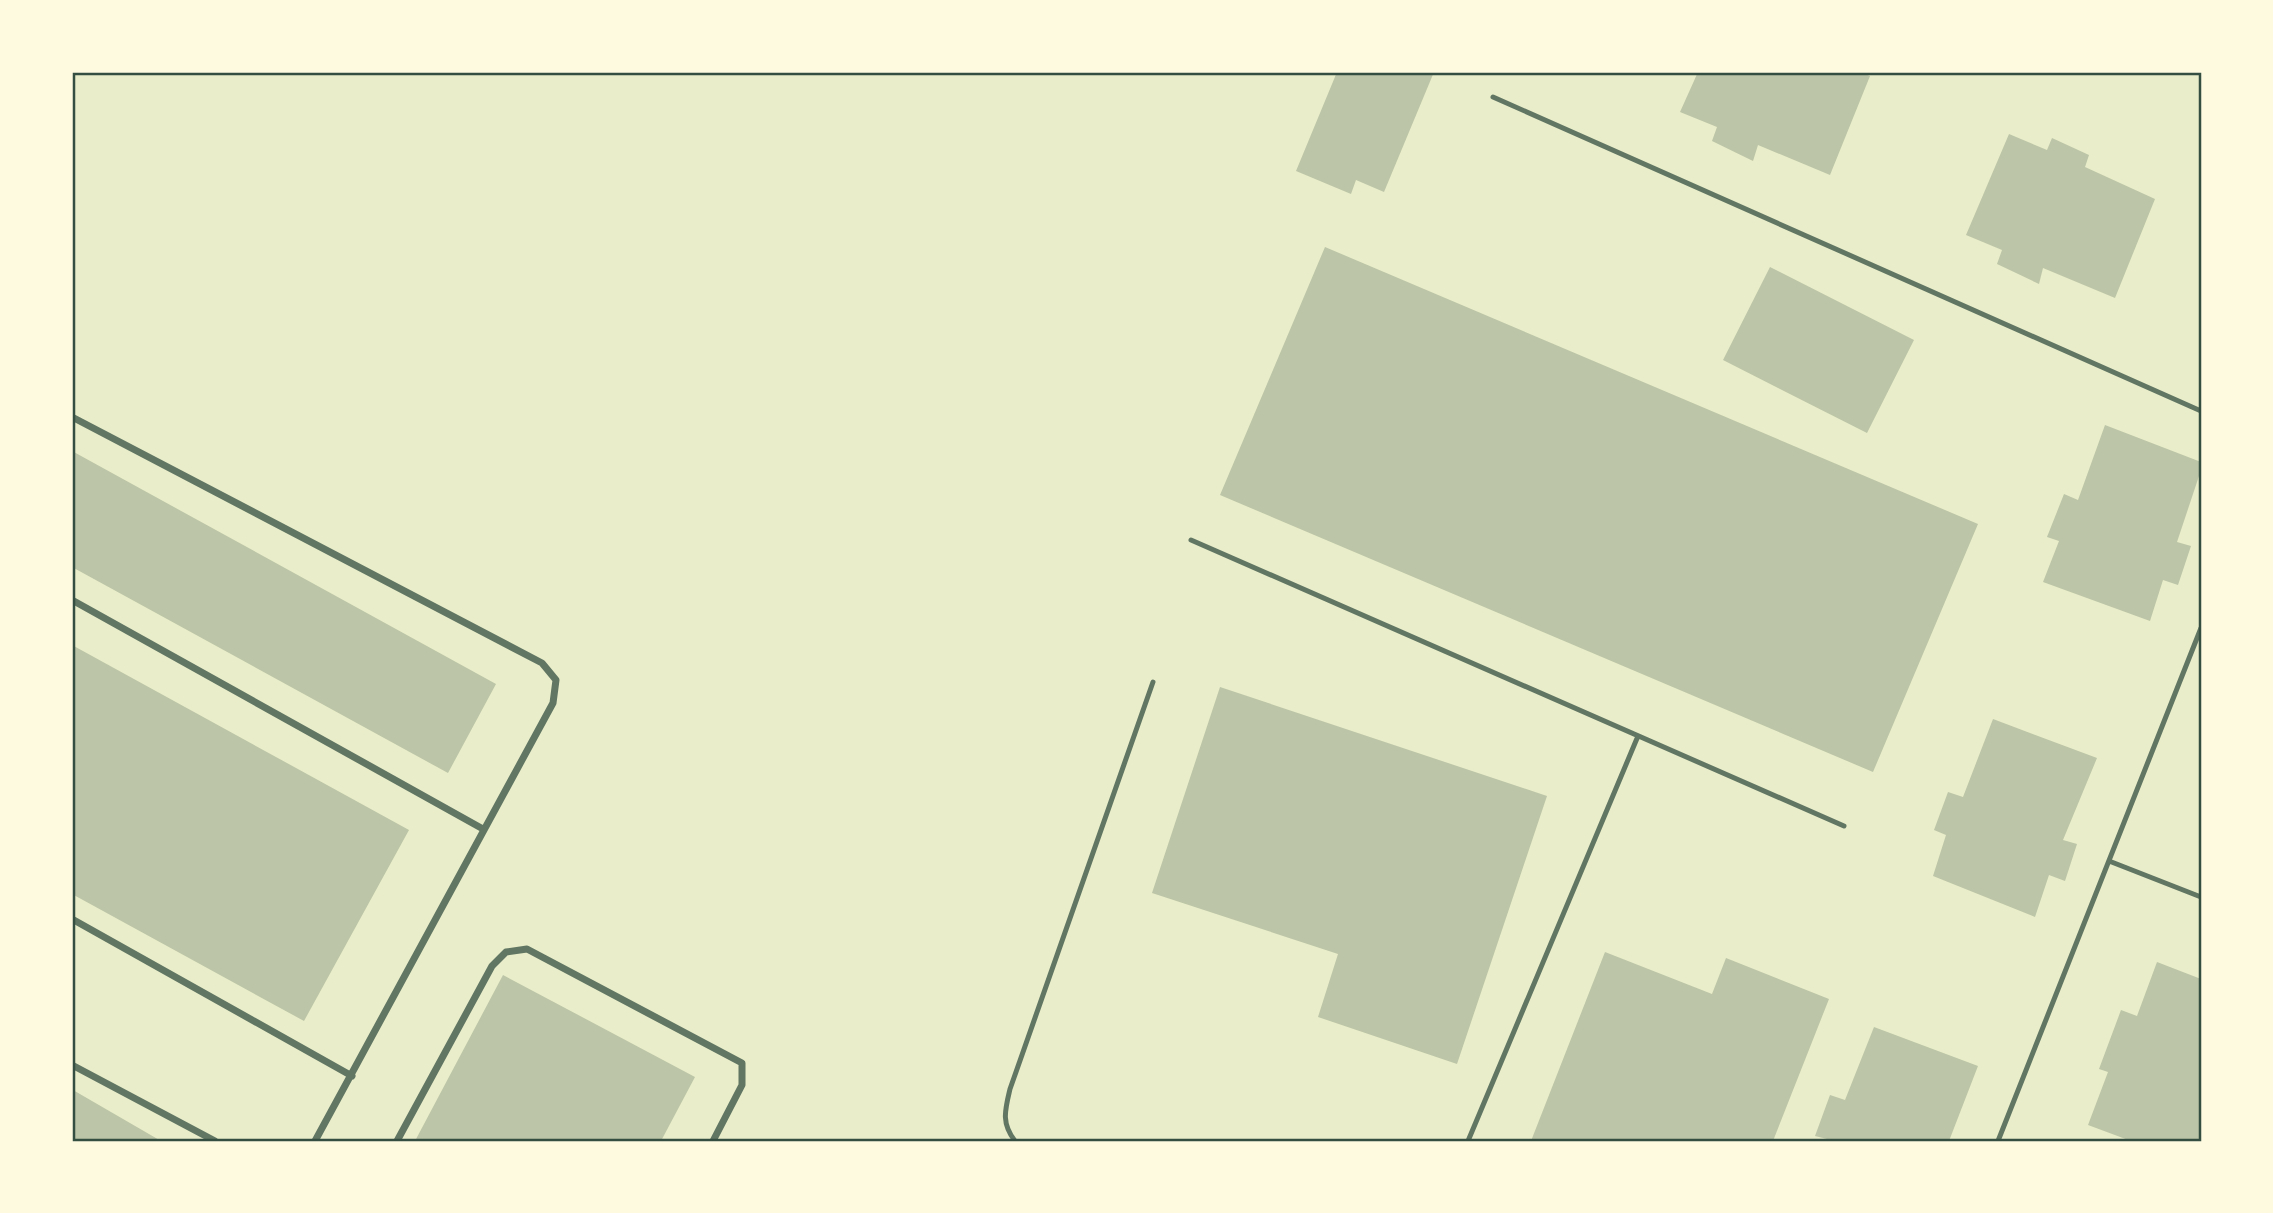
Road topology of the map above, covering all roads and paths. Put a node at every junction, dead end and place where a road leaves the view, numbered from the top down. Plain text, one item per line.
1 (1493, 97) dead end
2 (2201, 411) edge
3 (72, 417) edge
4 (1191, 540) dead end
5 (72, 600) edge
6 (2201, 628) edge
7 (1153, 682) dead end
8 (1638, 736) junction
9 (1844, 826) dead end
10 (483, 829) junction
11 (2109, 862) junction
12 (2201, 897) edge
13 (72, 919) edge
14 (72, 1065) edge
15 (352, 1076) junction
16 (215, 1141) edge
17 (315, 1141) edge
18 (397, 1141) edge
19 (713, 1141) edge
20 (1015, 1141) edge
21 (1468, 1141) edge
22 (1998, 1141) edge

1 - 2 lane
3 - 10 street
4 - 8 lane
5 - 10 street
6 - 11 lane
7 - 20 lane
8 - 9 lane
8 - 21 lane
10 - 15 street
11 - 12 lane
11 - 22 lane
13 - 15 street
14 - 16 street
15 - 17 street
18 - 19 street

